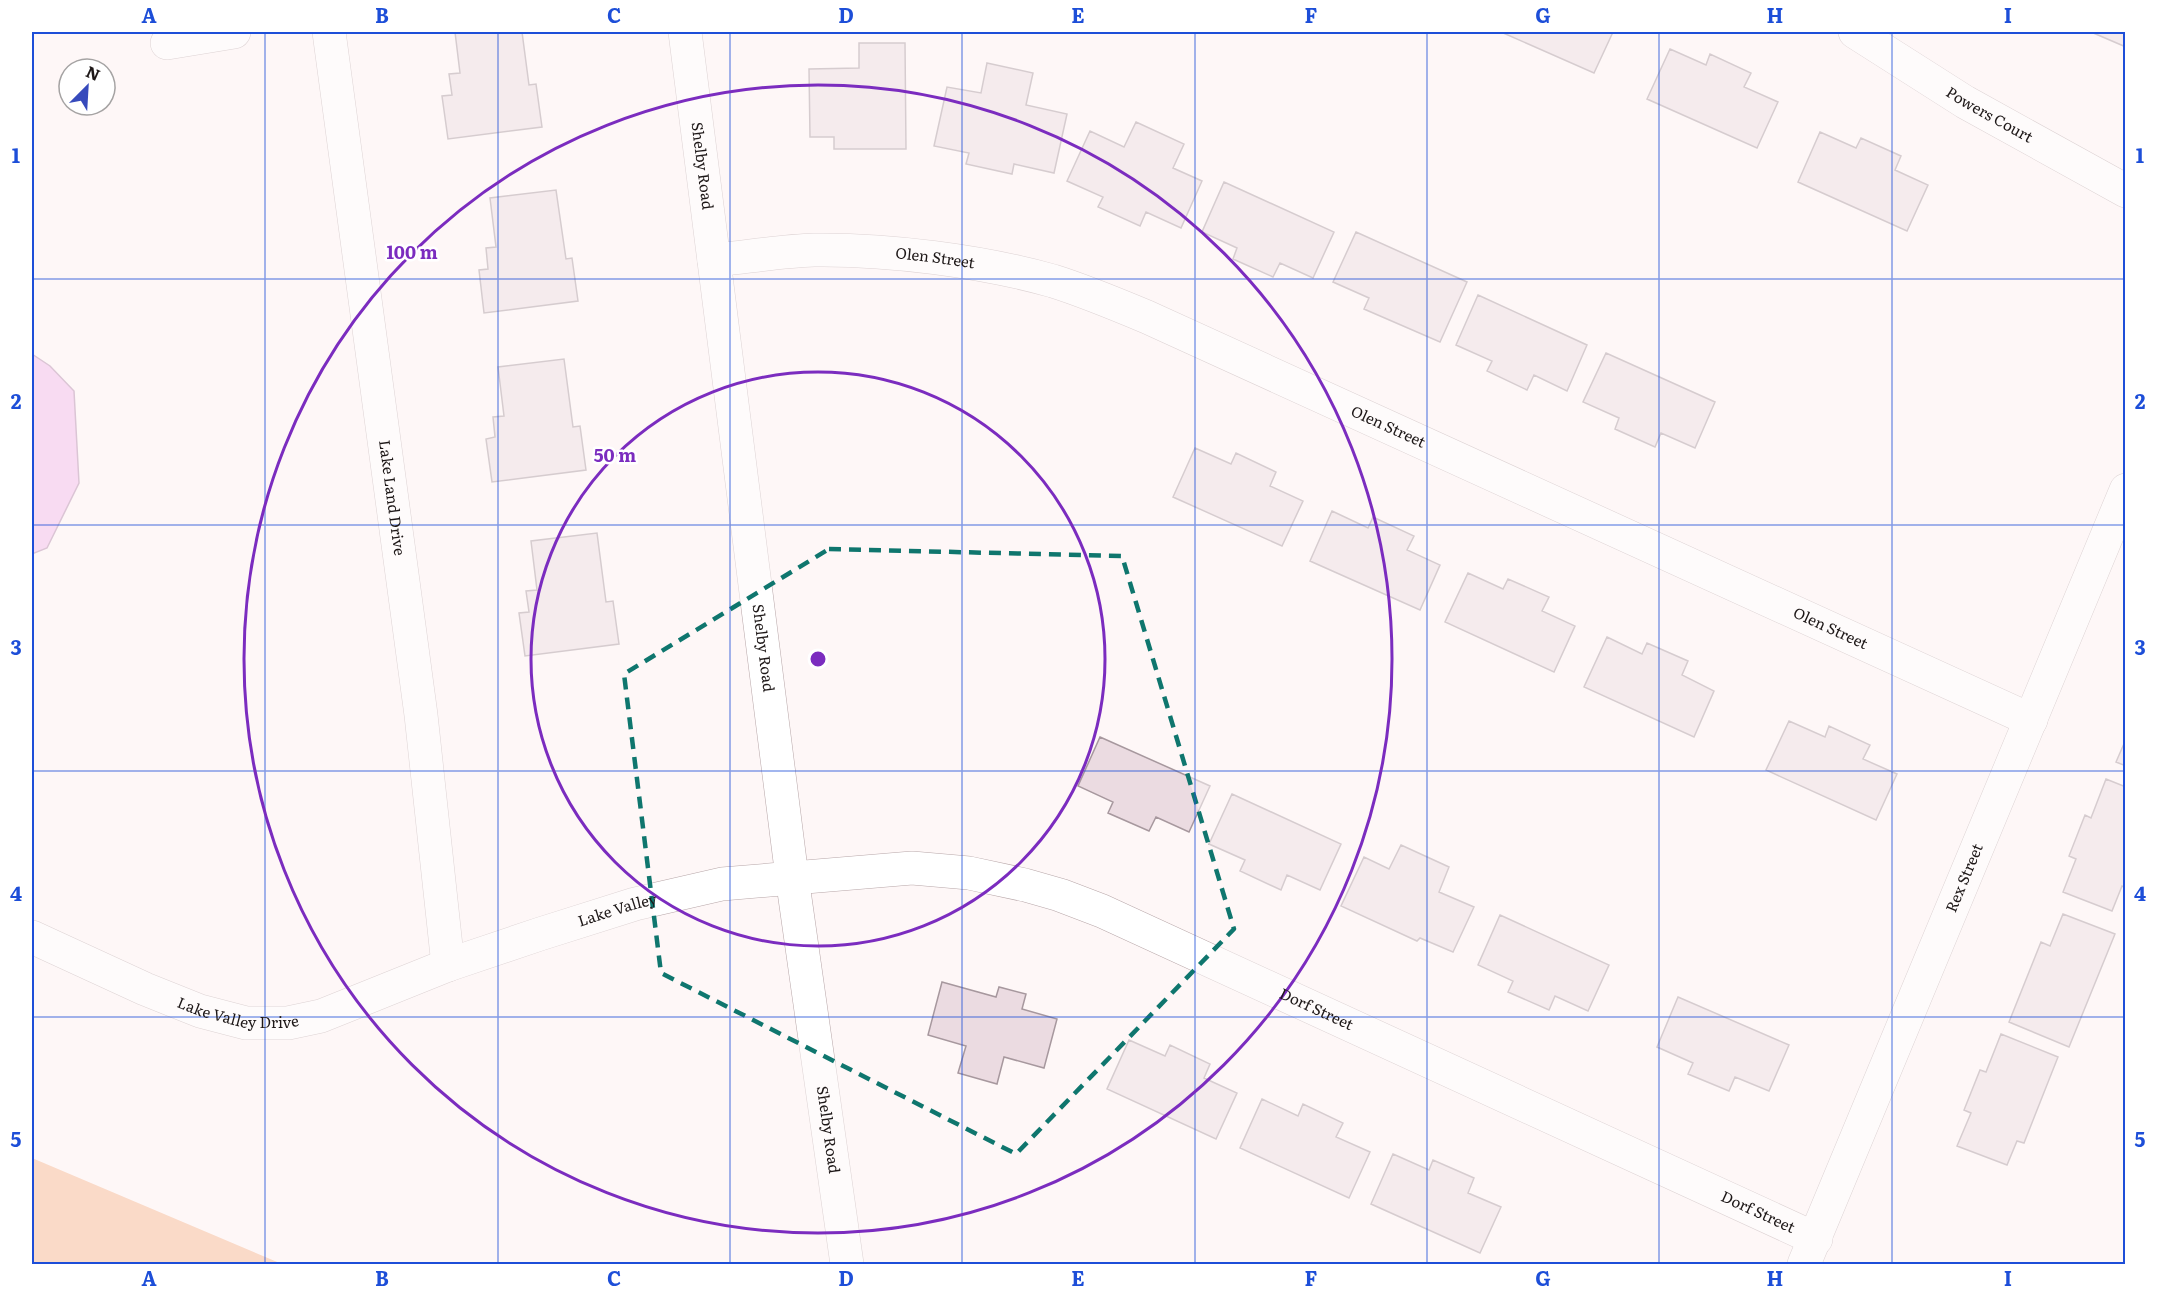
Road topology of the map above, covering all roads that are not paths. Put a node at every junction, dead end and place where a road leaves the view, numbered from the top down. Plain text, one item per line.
1 (234, 32) edge
2 (329, 32) edge
3 (685, 32) edge
4 (1855, 32) edge
5 (167, 44) dead end
6 (2126, 191) edge
7 (714, 260) junction
8 (2126, 490) edge
9 (2031, 720) junction
10 (792, 877) junction
11 (32, 937) edge
12 (447, 965) junction
13 (1810, 1252) edge
14 (847, 1264) edge

1 - 5 street
2 - 12 street, Lake Land Drive
3 - 7 street, Shelby Road
4 - 6 street, Powers Court
7 - 9 street, Olen Street
7 - 10 street, Shelby Road
8 - 9 street, Rex Street
9 - 13 street, Rex Street
10 - 12 street, Lake Valley
10 - 13 street, Dorf Street
10 - 14 street, Shelby Road
11 - 12 street, Lake Valley Drive

